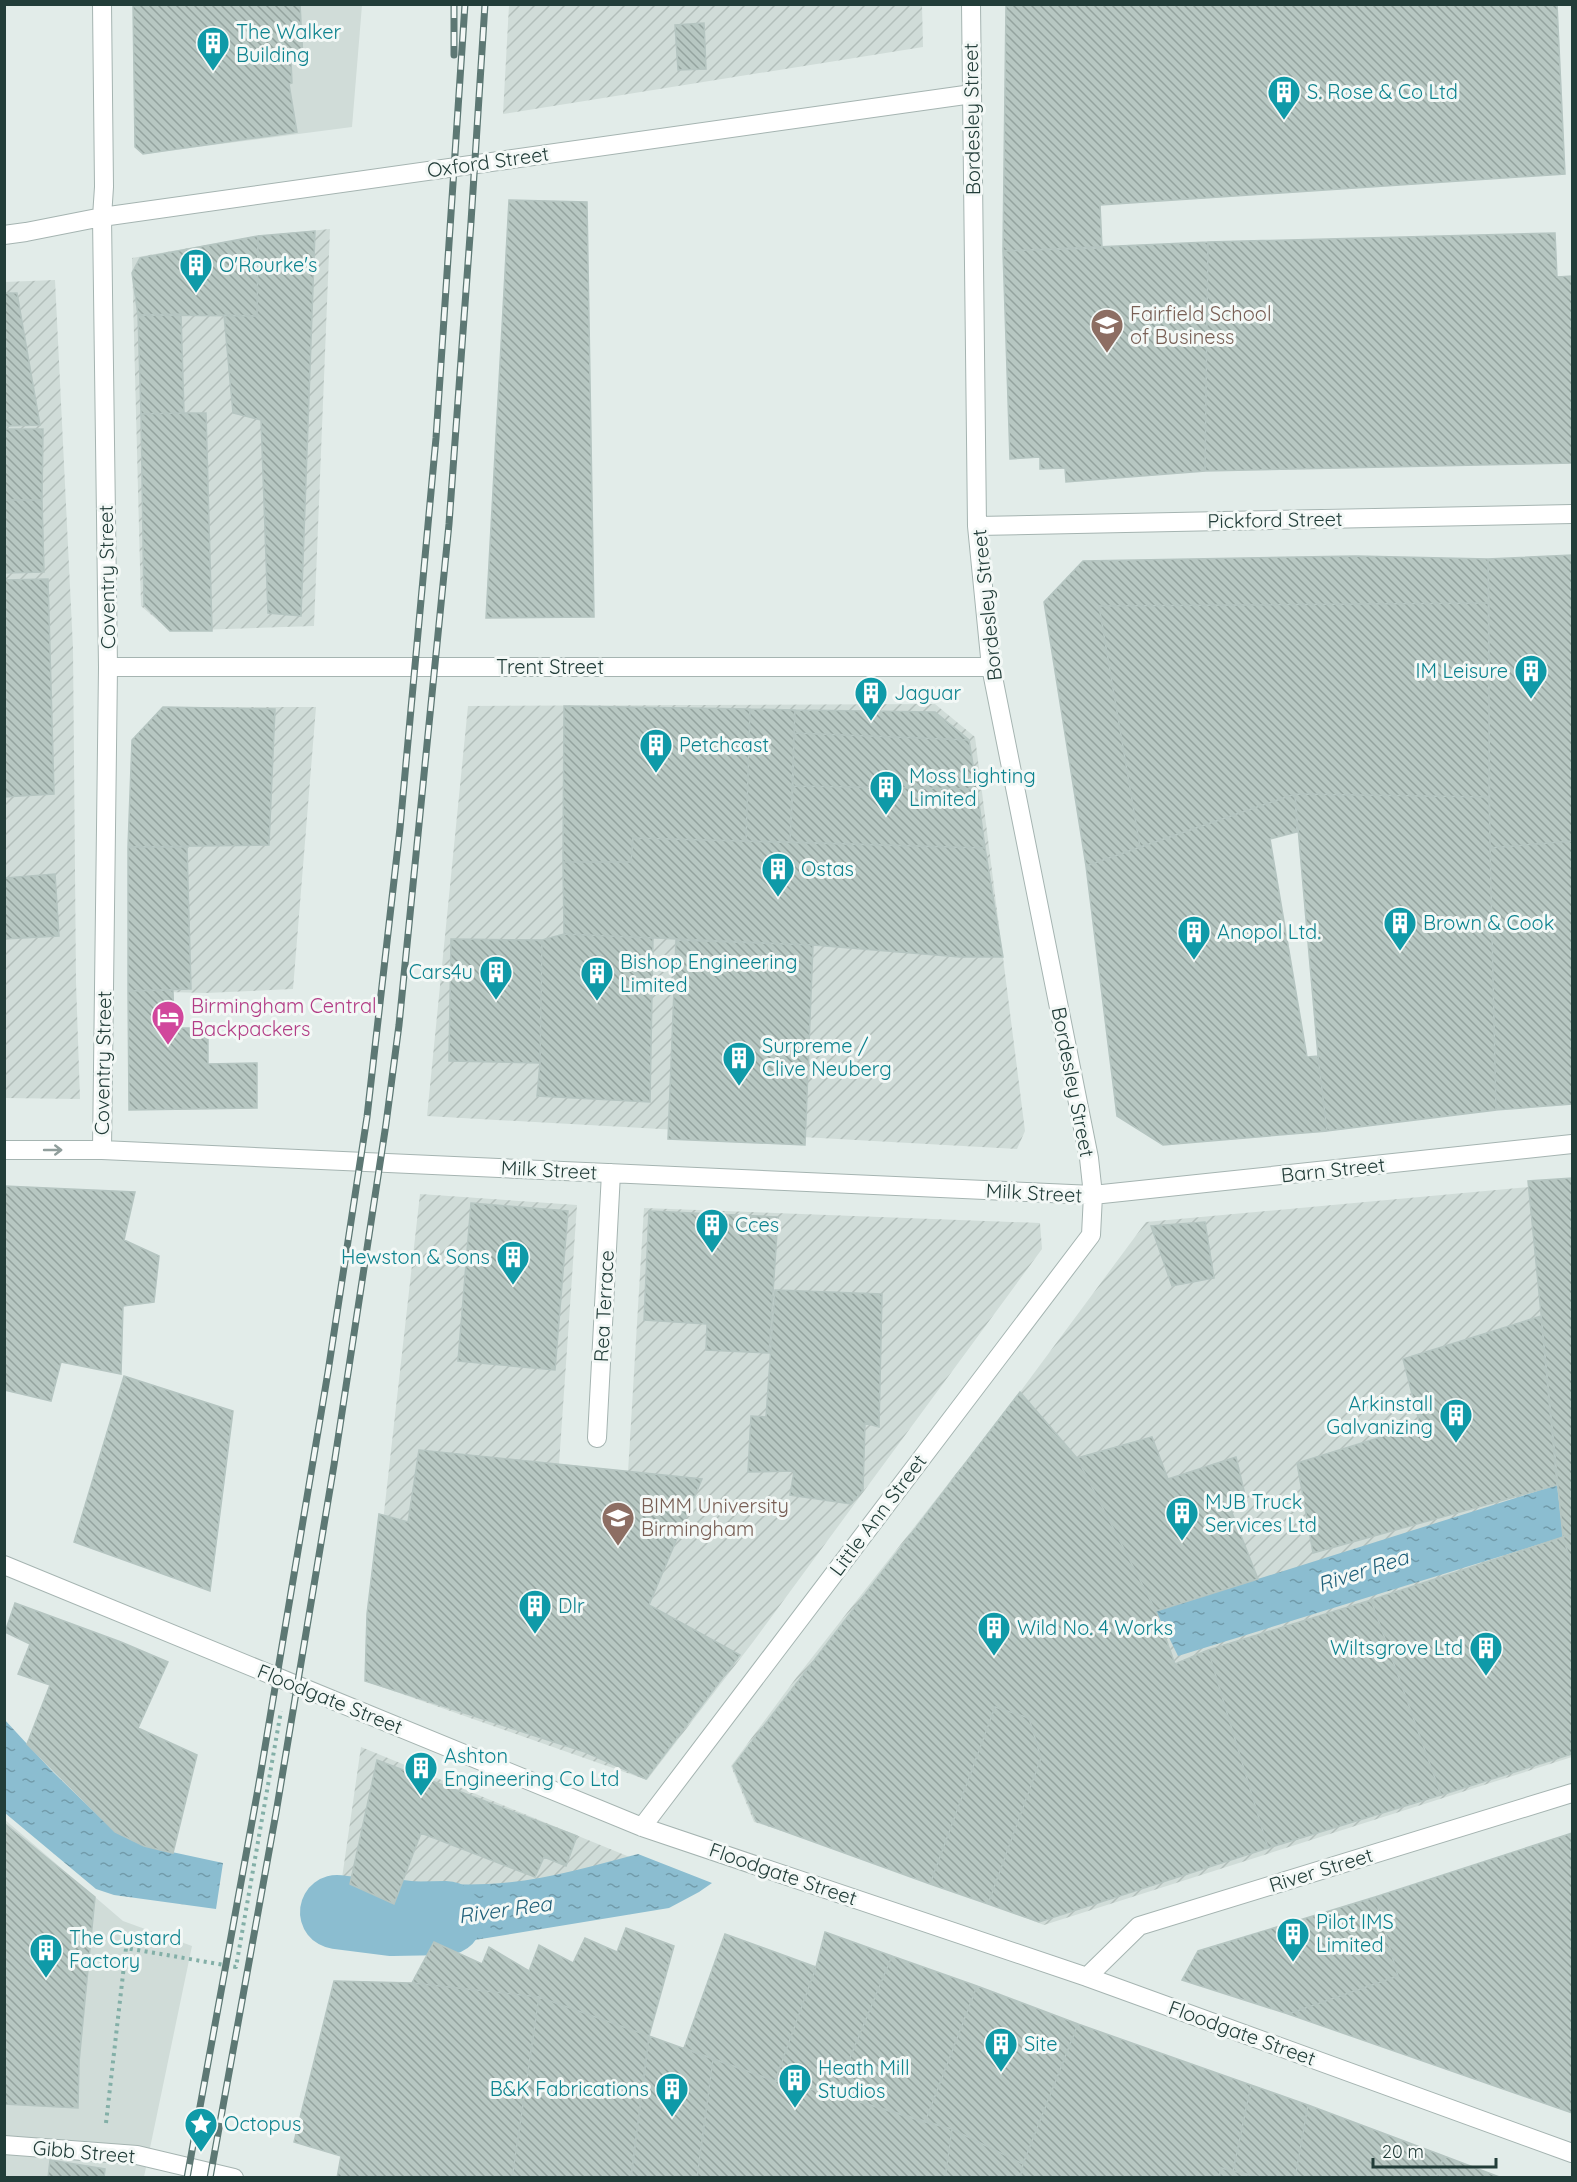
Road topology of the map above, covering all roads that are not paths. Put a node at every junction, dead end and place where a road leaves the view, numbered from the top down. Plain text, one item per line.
1 (102, 4) edge
2 (971, 4) edge
3 (972, 94) junction
4 (102, 217) junction
5 (4, 235) edge
6 (1572, 514) edge
7 (977, 526) junction
8 (108, 667) junction
9 (992, 667) junction
10 (1572, 1144) edge
11 (102, 1149) junction
12 (4, 1150) edge
13 (611, 1173) junction
14 (1093, 1195) junction
15 (597, 1438) dead end
16 (4, 1565) edge
17 (1572, 1793) edge
18 (642, 1827) junction
19 (1087, 1977) junction
20 (4, 2145) edge
21 (1572, 2153) edge
22 (234, 2178) edge

1 - 4 street, Coventry Street
2 - 3 street, Bordesley Street
3 - 4 street, Oxford Street
3 - 7 street, Bordesley Street
4 - 5 street, Oxford Street
4 - 8 street, Coventry Street
6 - 7 street, Pickford Street
7 - 9 street, Bordesley Street
8 - 9 street, Trent Street
8 - 11 street, Coventry Street
9 - 14 street, Bordesley Street
10 - 14 street, Barn Street
12 -> 11 street, Milk Street
11 - 13 street, Milk Street
13 - 14 street, Milk Street
13 - 15 street, Rea Terrace
14 - 18 street, Little Ann Street
16 - 18 street, Floodgate Street
17 - 19 street, River Street
18 - 19 street, Floodgate Street
19 - 21 street, Floodgate Street
20 - 22 street, Gibb Street

